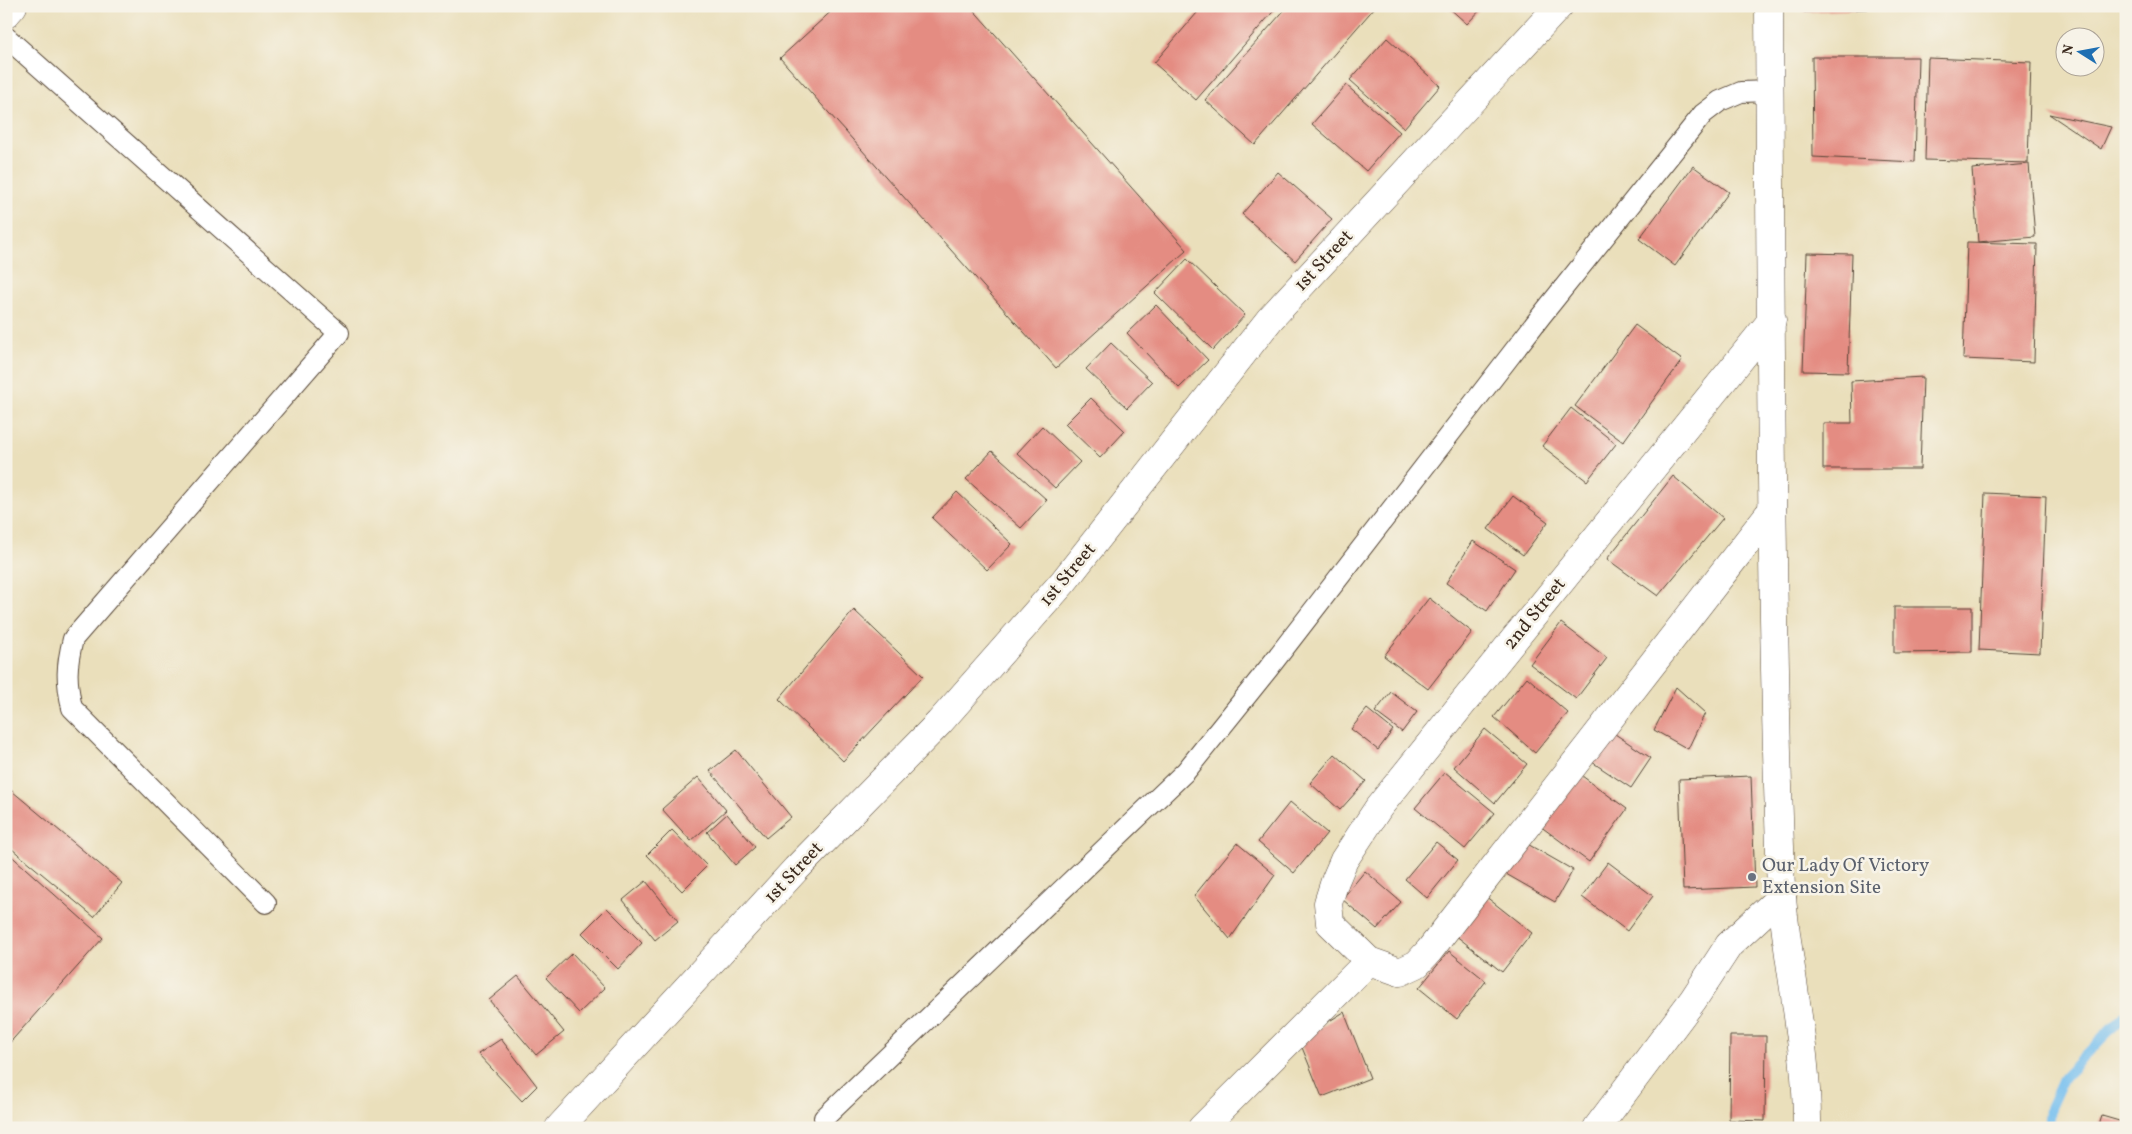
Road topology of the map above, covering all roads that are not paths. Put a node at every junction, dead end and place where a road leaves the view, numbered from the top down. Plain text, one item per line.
1 (13, 6) edge
2 (1558, 6) edge
3 (1769, 6) edge
4 (6, 14) edge
5 (6, 37) edge
6 (1770, 90) junction
7 (1772, 320) junction
8 (1772, 510) junction
9 (1782, 896) junction
10 (266, 902) dead end
11 (1370, 961) junction
12 (824, 1118) dead end
13 (559, 1128) edge
14 (1202, 1128) edge
15 (1597, 1128) edge
16 (1807, 1128) edge

1 - 4 street
2 - 13 street, 1st Street
3 - 6 street
5 - 10 lane
6 - 7 street
6 - 12 lane
7 - 8 street
7 - 11 street, 2nd Street
8 - 9 street
8 - 11 street
9 - 15 street
9 - 16 street
11 - 14 street

